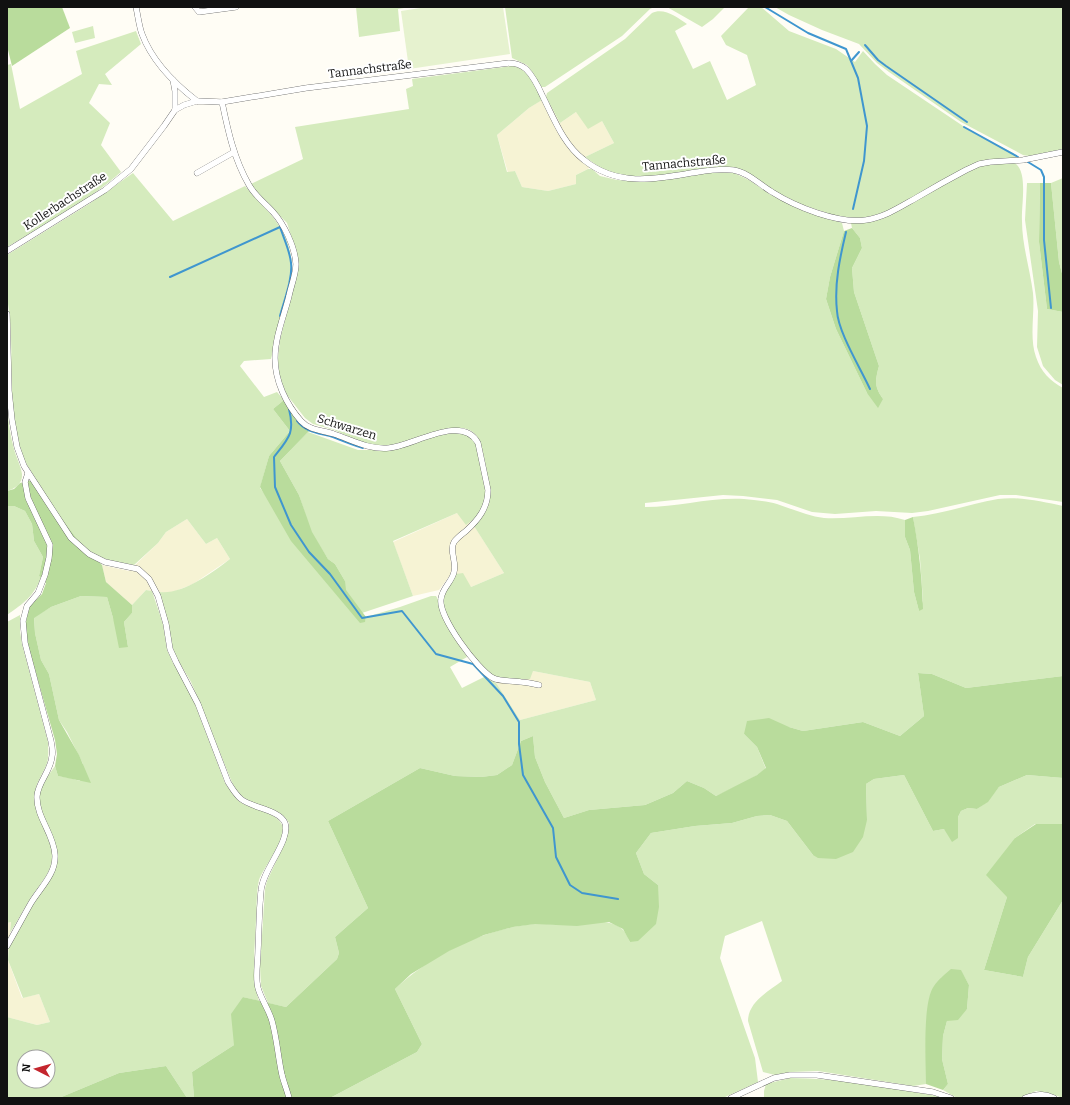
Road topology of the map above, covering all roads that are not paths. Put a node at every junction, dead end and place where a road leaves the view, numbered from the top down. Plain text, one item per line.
1 (136, 7) edge
2 (195, 7) edge
3 (236, 7) edge
4 (173, 80) junction
5 (197, 101) junction
6 (222, 102) junction
7 (175, 110) junction
8 (234, 152) junction
9 (1063, 152) edge
10 (197, 173) dead end
11 (7, 251) edge
12 (7, 314) edge
13 (28, 473) junction
14 (539, 686) dead end
15 (7, 946) edge
16 (289, 1098) edge
17 (731, 1098) edge
18 (951, 1098) edge
19 (1025, 1098) edge
20 (1054, 1098) edge

1 - 4 street
2 - 3 street
4 - 5 street
4 - 7 street
5 - 6 street, Tannachstraße
5 - 7 street, Tannachstraße
6 - 8 street
6 - 9 street, Tannachstraße
7 - 11 street, Kollerbachstraße
8 - 10 street
8 - 14 street, Schwarzen
12 - 13 street
13 - 15 street
13 - 16 street
17 - 18 street
19 - 20 street

